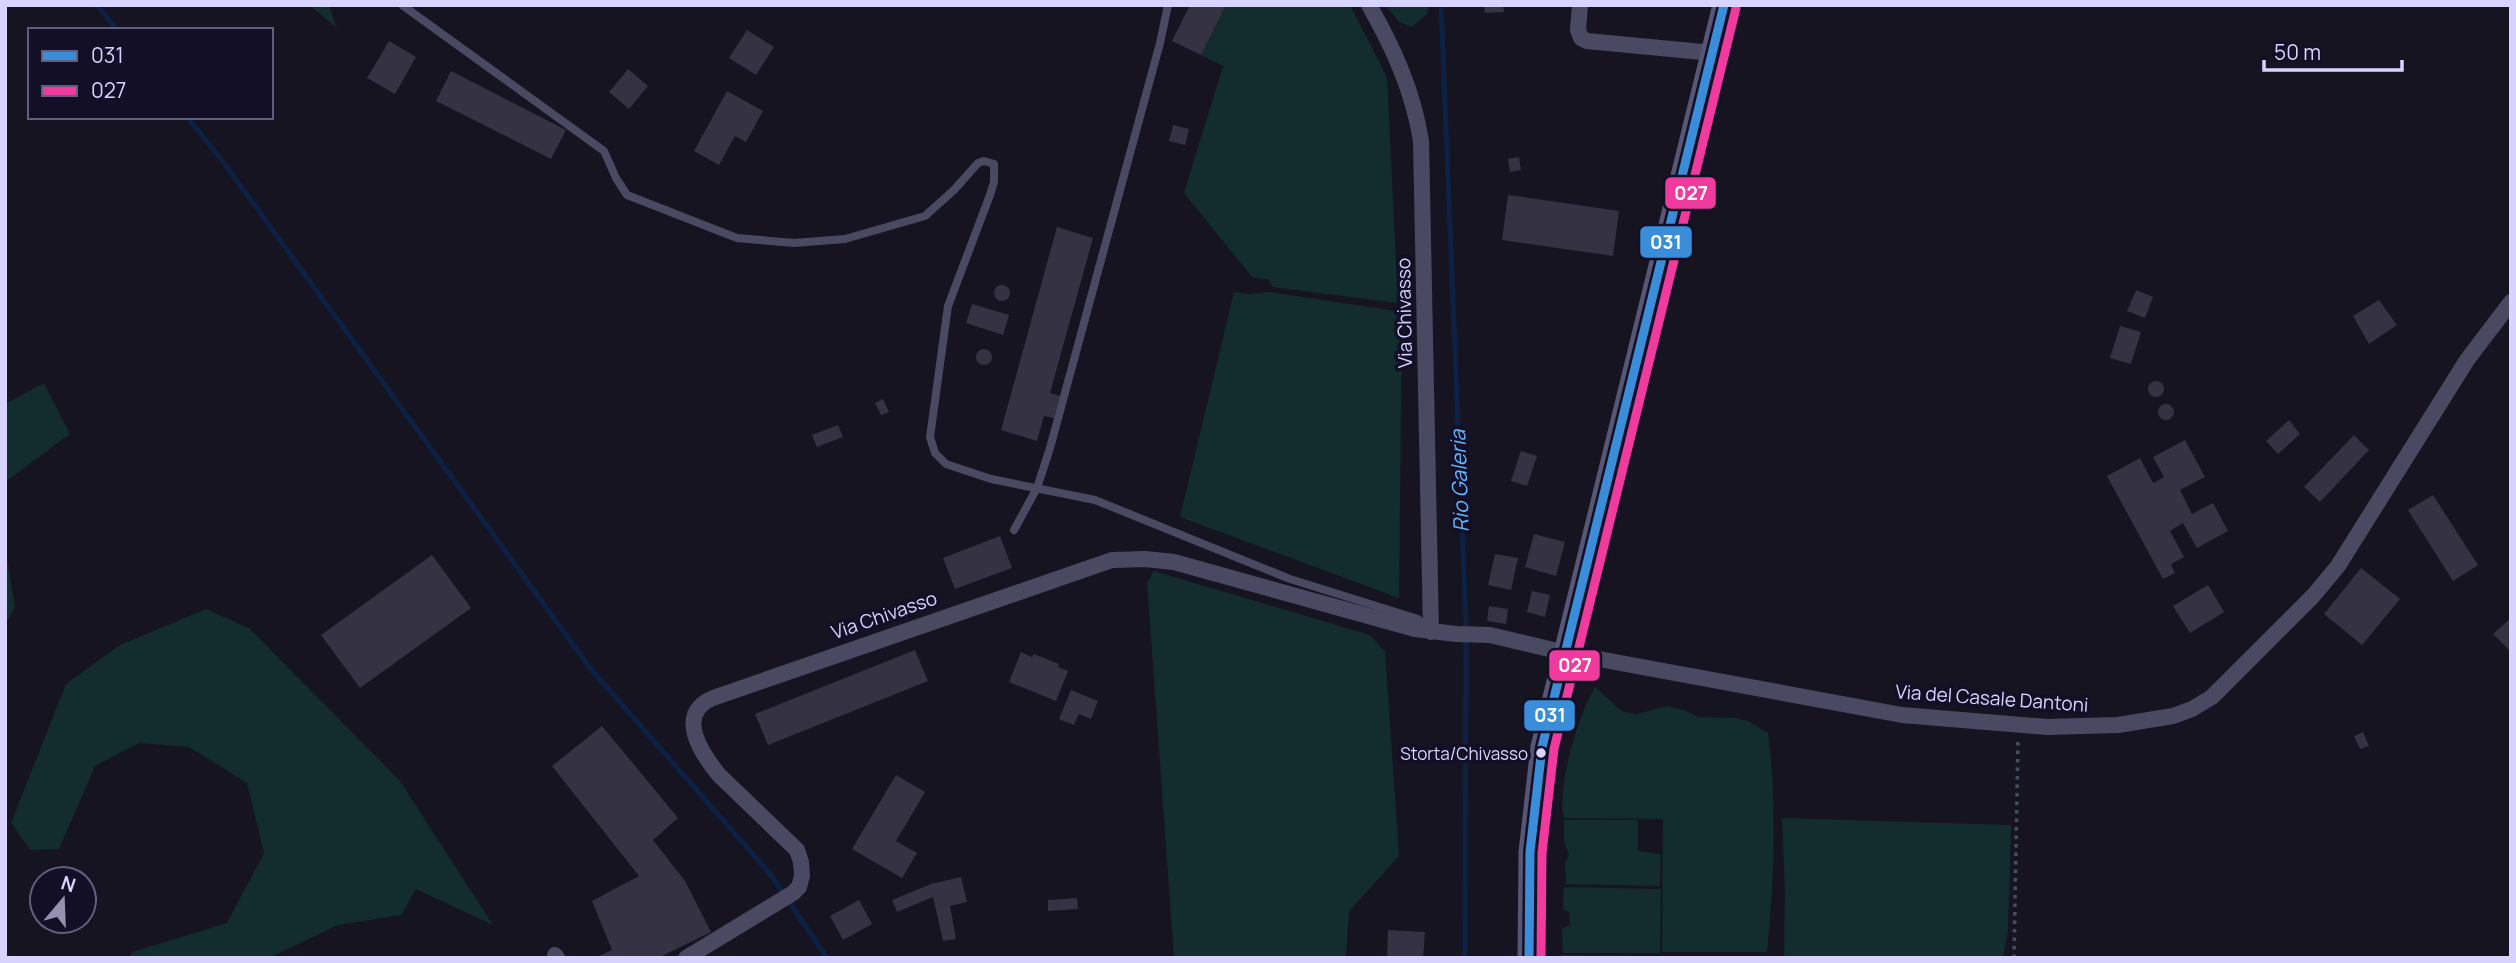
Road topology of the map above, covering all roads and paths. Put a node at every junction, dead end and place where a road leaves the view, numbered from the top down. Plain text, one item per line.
1 (402, 5) edge
2 (1168, 5) edge
3 (1369, 5) edge
4 (1580, 5) edge
5 (1724, 5) edge
6 (1713, 53) junction
7 (2511, 302) edge
8 (1037, 488) junction
9 (1014, 530) dead end
10 (1431, 632) junction
11 (1566, 653) junction
12 (2019, 725) junction
13 (686, 958) edge
14 (1530, 958) edge
15 (2014, 958) edge

1 - 8 lane
2 - 8 lane
3 - 10 street, Via Chivasso
4 - 6 street
5 - 6 main road
6 - 11 main road
7 - 12 street, Via del Casale Dantoni
8 - 9 lane
8 - 10 lane
10 - 11 street, Via Chivasso
10 - 13 street, Via Chivasso
11 - 12 street, Via del Casale Dantoni
11 - 14 main road
12 - 15 path

